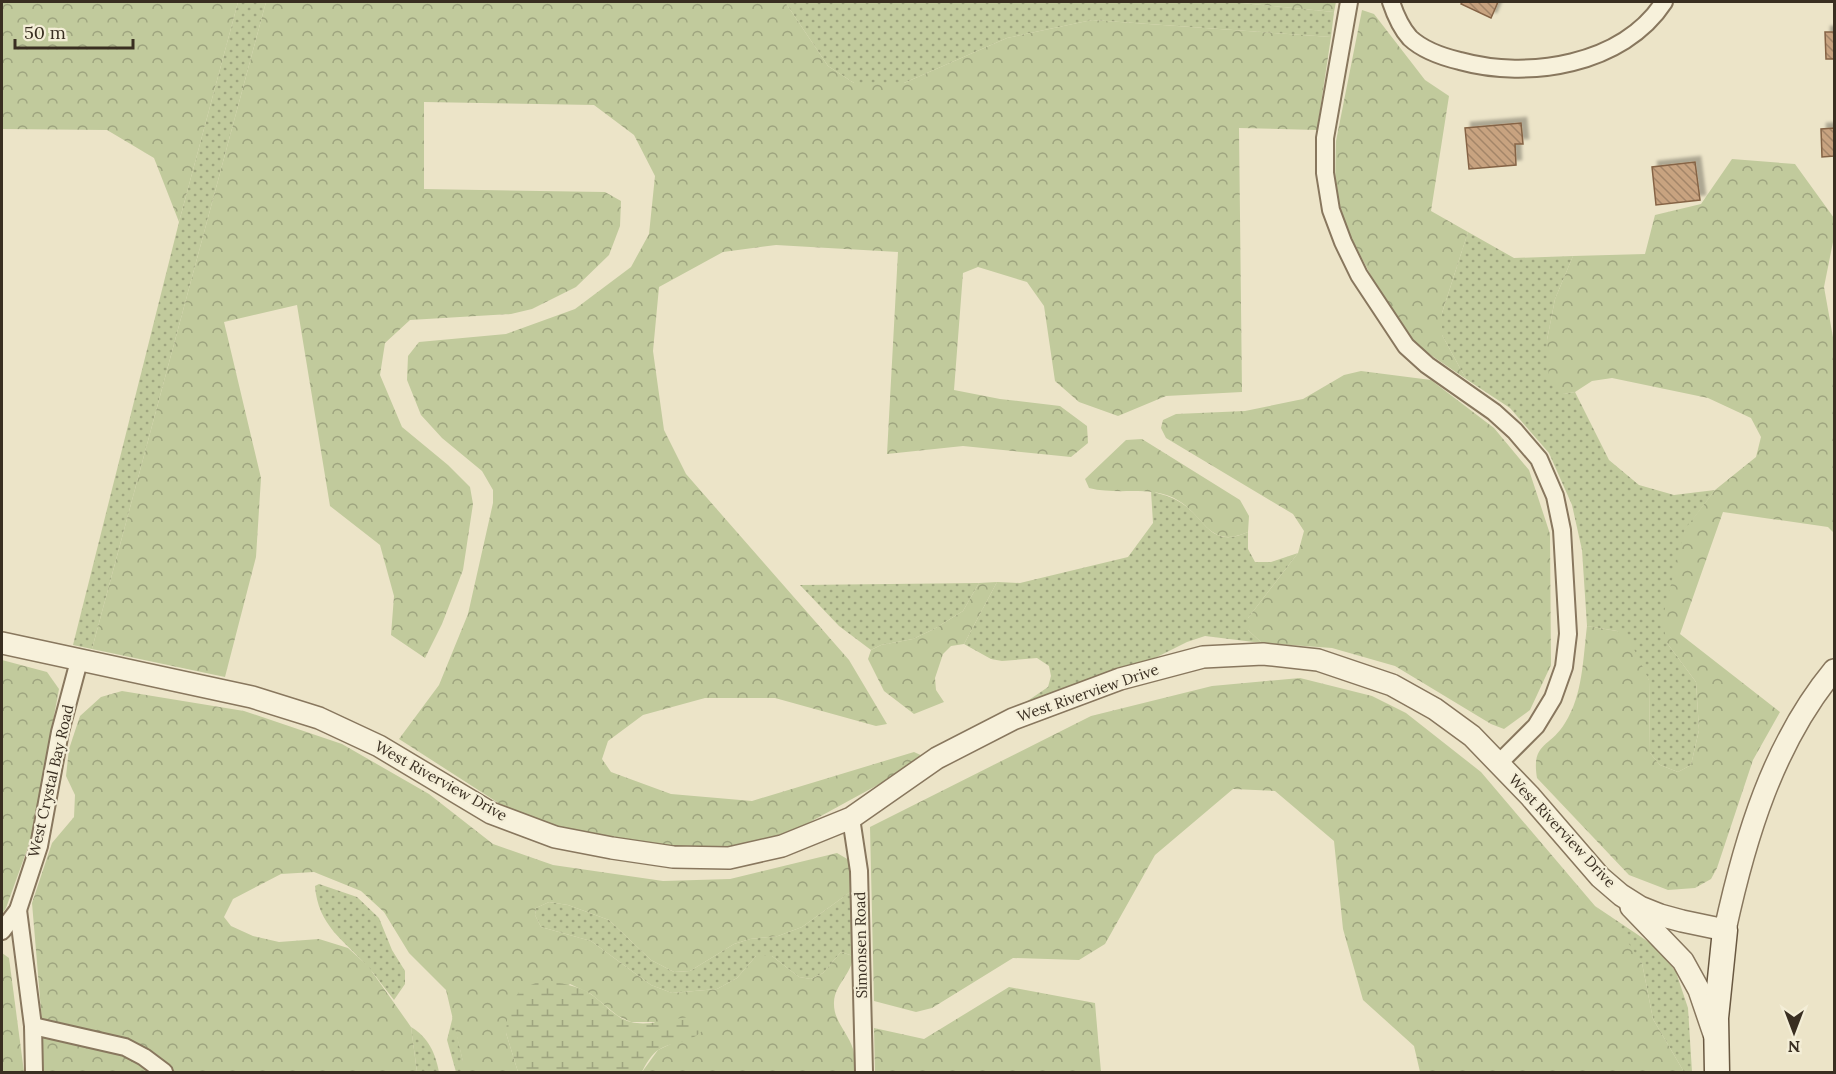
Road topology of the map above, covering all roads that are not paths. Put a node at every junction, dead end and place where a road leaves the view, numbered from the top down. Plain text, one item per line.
1 (1349, 2) edge
2 (1391, 2) edge
3 (1664, 2) edge
4 (2, 643) edge
5 (79, 661) junction
6 (1833, 674) edge
7 (1499, 763) junction
8 (851, 818) junction
9 (1600, 877) junction
10 (18, 910) junction
11 (1725, 930) junction
12 (2, 931) edge
13 (33, 1026) junction
14 (1716, 1039) junction
15 (34, 1072) edge
16 (164, 1072) edge
17 (864, 1072) edge
18 (1717, 1072) edge

1 - 7 street
2 - 3 street
4 - 5 street, West Riverview Drive
5 - 8 street, West Riverview Drive
5 - 10 street, West Crystal Bay Road
6 - 11 street
7 - 8 street, West Riverview Drive
7 - 9 street, West Riverview Drive
8 - 17 street, Simonsen Road
9 - 11 street, West Riverview Drive
9 - 14 street
10 - 12 street, West Crystal Bay Road
10 - 13 street
11 - 14 main road
13 - 15 street
13 - 16 street
14 - 18 main road

